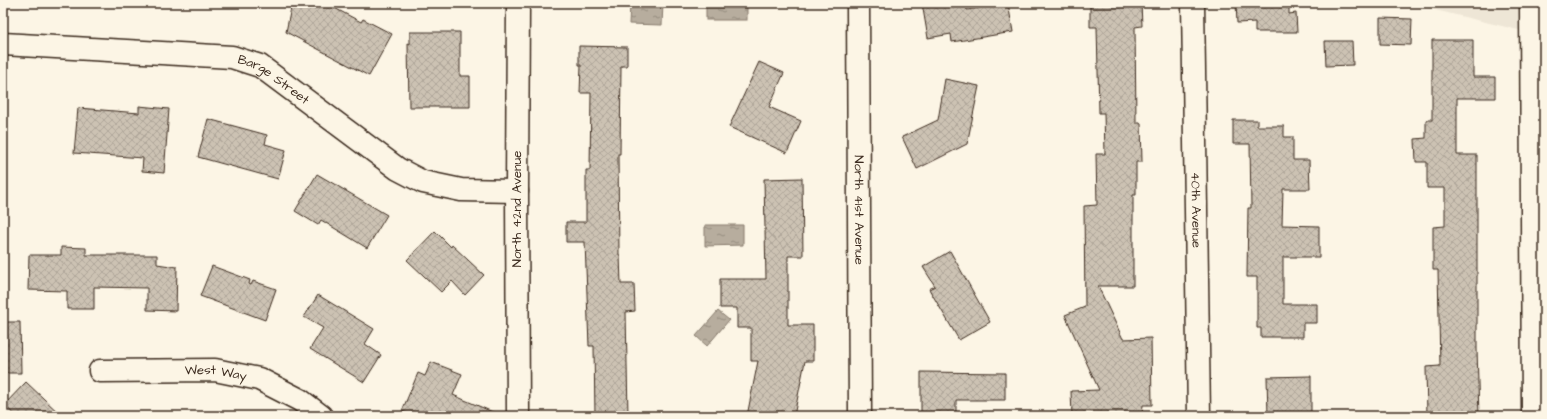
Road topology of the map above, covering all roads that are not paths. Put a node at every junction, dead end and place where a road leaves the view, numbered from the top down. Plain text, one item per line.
1 (518, 3) edge
2 (858, 3) edge
3 (1193, 3) edge
4 (1530, 3) edge
5 (3, 44) edge
6 (1537, 164) edge
7 (517, 191) junction
8 (100, 371) dead end
9 (321, 416) edge
10 (518, 416) edge
11 (860, 416) edge
12 (1199, 416) edge
13 (1533, 416) edge

1 - 7 street, North 42nd Avenue
2 - 11 street, North 41st Avenue
3 - 12 street, 40th Avenue
4 - 6 street
5 - 7 street, Barge Street
6 - 13 street
7 - 10 street, North 42nd Avenue
8 - 9 street, West Way

